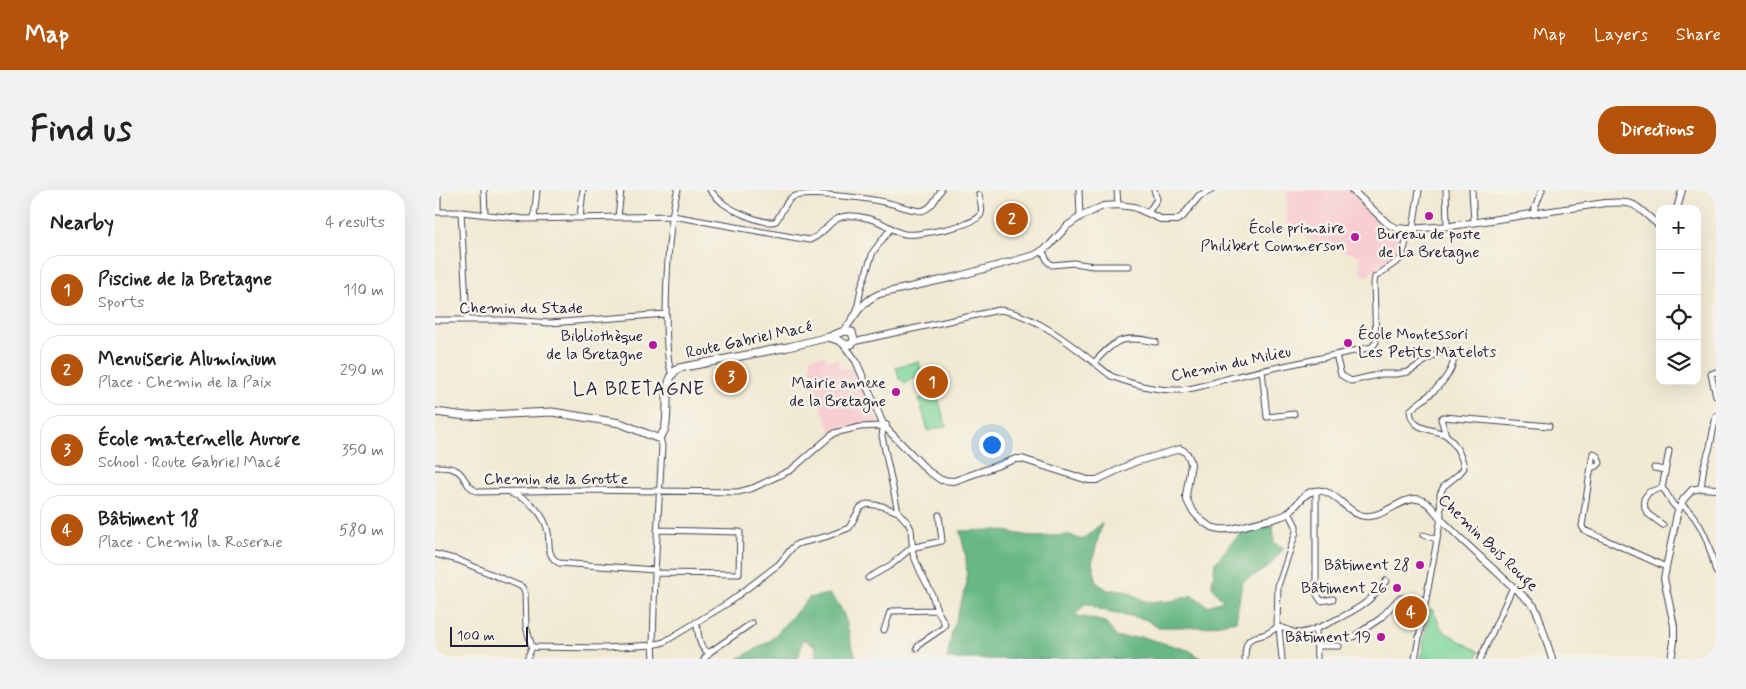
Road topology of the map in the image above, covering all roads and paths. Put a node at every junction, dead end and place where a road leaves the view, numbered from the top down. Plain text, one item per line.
1 (438, 190) edge
2 (484, 190) edge
3 (537, 190) edge
4 (583, 190) edge
5 (621, 190) edge
6 (678, 190) edge
7 (710, 190) edge
8 (941, 190) edge
9 (1079, 190) edge
10 (1117, 190) edge
11 (1153, 190) edge
12 (1211, 190) edge
13 (1352, 190) edge
14 (1419, 190) edge
15 (1446, 190) edge
16 (1472, 190) edge
17 (1543, 190) edge
18 (1682, 190) edge
19 (1200, 193) edge
20 (979, 196) dead end
21 (1118, 205) junction
22 (1678, 205) edge
23 (437, 212) edge
24 (461, 212) junction
25 (1148, 213) junction
26 (1533, 213) junction
27 (485, 214) junction
28 (673, 216) junction
29 (580, 217) junction
30 (617, 217) junction
31 (1080, 217) junction
32 (534, 218) junction
33 (1474, 222) junction
34 (1656, 222) edge
35 (1447, 226) junction
36 (891, 228) junction
37 (1411, 229) junction
38 (1043, 252) junction
39 (1129, 266) dead end
40 (857, 310) junction
41 (667, 314) junction
42 (435, 320) edge
43 (467, 320) junction
44 (847, 338) junction
45 (1156, 342) dead end
46 (1336, 355) junction
47 (1094, 363) junction
48 (1262, 370) junction
49 (1716, 372) edge
50 (672, 375) junction
51 (1716, 396) edge
52 (435, 412) edge
53 (1294, 414) dead end
54 (1716, 416) edge
55 (1549, 426) dead end
56 (884, 427) junction
57 (1446, 435) junction
58 (660, 437) junction
59 (1669, 451) dead end
60 (435, 467) edge
61 (1591, 468) dead end
62 (1654, 468) dead end
63 (1665, 470) junction
64 (1662, 488) junction
65 (1701, 488) junction
66 (1716, 489) edge
67 (659, 491) junction
68 (1316, 491) junction
69 (506, 492) junction
70 (1679, 507) junction
71 (898, 512) junction
72 (1289, 512) junction
73 (939, 515) dead end
74 (1441, 518) junction
75 (1663, 525) dead end
76 (657, 530) junction
77 (1423, 535) dead end
78 (1437, 539) junction
79 (911, 548) junction
80 (435, 554) edge
81 (1666, 567) junction
82 (655, 571) junction
83 (1716, 572) edge
84 (868, 578) dead end
85 (1386, 581) dead end
86 (1513, 587) junction
87 (1333, 599) dead end
88 (1425, 600) junction
89 (937, 610) junction
90 (697, 622) junction
91 (752, 623) dead end
92 (1278, 628) junction
93 (1316, 628) junction
94 (884, 630) dead end
95 (1360, 633) junction
96 (1353, 637) dead end
97 (1363, 640) dead end
98 (653, 645) junction
99 (1317, 646) junction
100 (1339, 646) dead end
101 (532, 647) junction
102 (917, 648) dead end
103 (710, 652) junction
104 (527, 659) edge
105 (654, 659) edge
106 (704, 659) edge
107 (1245, 659) edge
108 (1282, 659) edge
109 (1317, 659) edge
110 (1415, 659) edge
111 (1481, 659) edge
112 (1552, 659) edge
113 (1671, 659) edge

1 - 23 street
2 - 27 street
3 - 32 street
4 - 29 street
5 - 30 street
6 - 28 street
7 - 8 street
9 - 31 street
10 - 21 street
11 - 25 street
12 - 19 street
13 - 37 street
14 - 37 street
15 - 35 street
16 - 33 street
17 - 26 street
18 - 22 street
19 - 25 street
20 - 36 street
21 - 25 street
21 - 31 street
23 - 24 street
24 - 27 street
24 - 43 street
26 - 33 street
26 - 34 street
27 - 32 street
28 - 30 street
28 - 36 street
28 - 41 street
29 - 30 street
29 - 32 street
31 - 38 street
33 - 35 street
35 - 37 street
36 - 40 street
37 - 46 street, Chemin du Milieu
38 - 39 street
38 - 40 street
40 - 44 street
41 - 43 street, Chemin du Stade
41 - 50 street
42 - 43 street, Chemin du Stade
44 - 47 street, Chemin du Milieu
44 - 50 main road, Route Gabriel Macé
44 - 56 street
45 - 47 street
46 - 48 street, Chemin du Milieu
46 - 57 street
47 - 48 street, Chemin du Milieu
48 - 53 street
49 - 51 street
50 - 58 main road, Route Gabriel Macé
52 - 58 main road
54 - 65 street
55 - 57 street
56 - 67 street, Chemin de la Grotte
56 - 71 street
56 - 72 street
57 - 74 street
58 - 67 street
59 - 63 street
60 - 69 street, Chemin de la Grotte
61 - 81 street
62 - 63 street
63 - 64 street
64 - 70 street
64 - 75 street
65 - 66 street
65 - 70 street
67 - 69 street, Chemin de la Grotte
67 - 76 street
68 - 72 street
68 - 74 street, Chemin Bois Rouge
68 - 87 street
69 - 82 street
70 - 81 street
70 - 83 street
71 - 79 street
71 - 90 street
72 - 92 street
73 - 79 street
74 - 78 street
74 - 86 street, Chemin Bois Rouge
76 - 82 street
76 - 82 street
77 - 78 street
78 - 88 street
79 - 84 street
79 - 89 street
80 - 101 street
81 - 113 street
82 - 98 street
85 - 93 street
86 - 111 street
86 - 112 street, Chemin Bois Rouge
88 - 95 street
88 - 110 street
89 - 94 street
89 - 102 street
90 - 98 street
90 - 103 street
91 - 103 street
92 - 93 street
92 - 107 street
92 - 108 street
93 - 99 street
95 - 96 street
95 - 97 street
98 - 101 street
98 - 105 street
99 - 100 street
99 - 109 street
101 - 104 street
103 - 106 street

